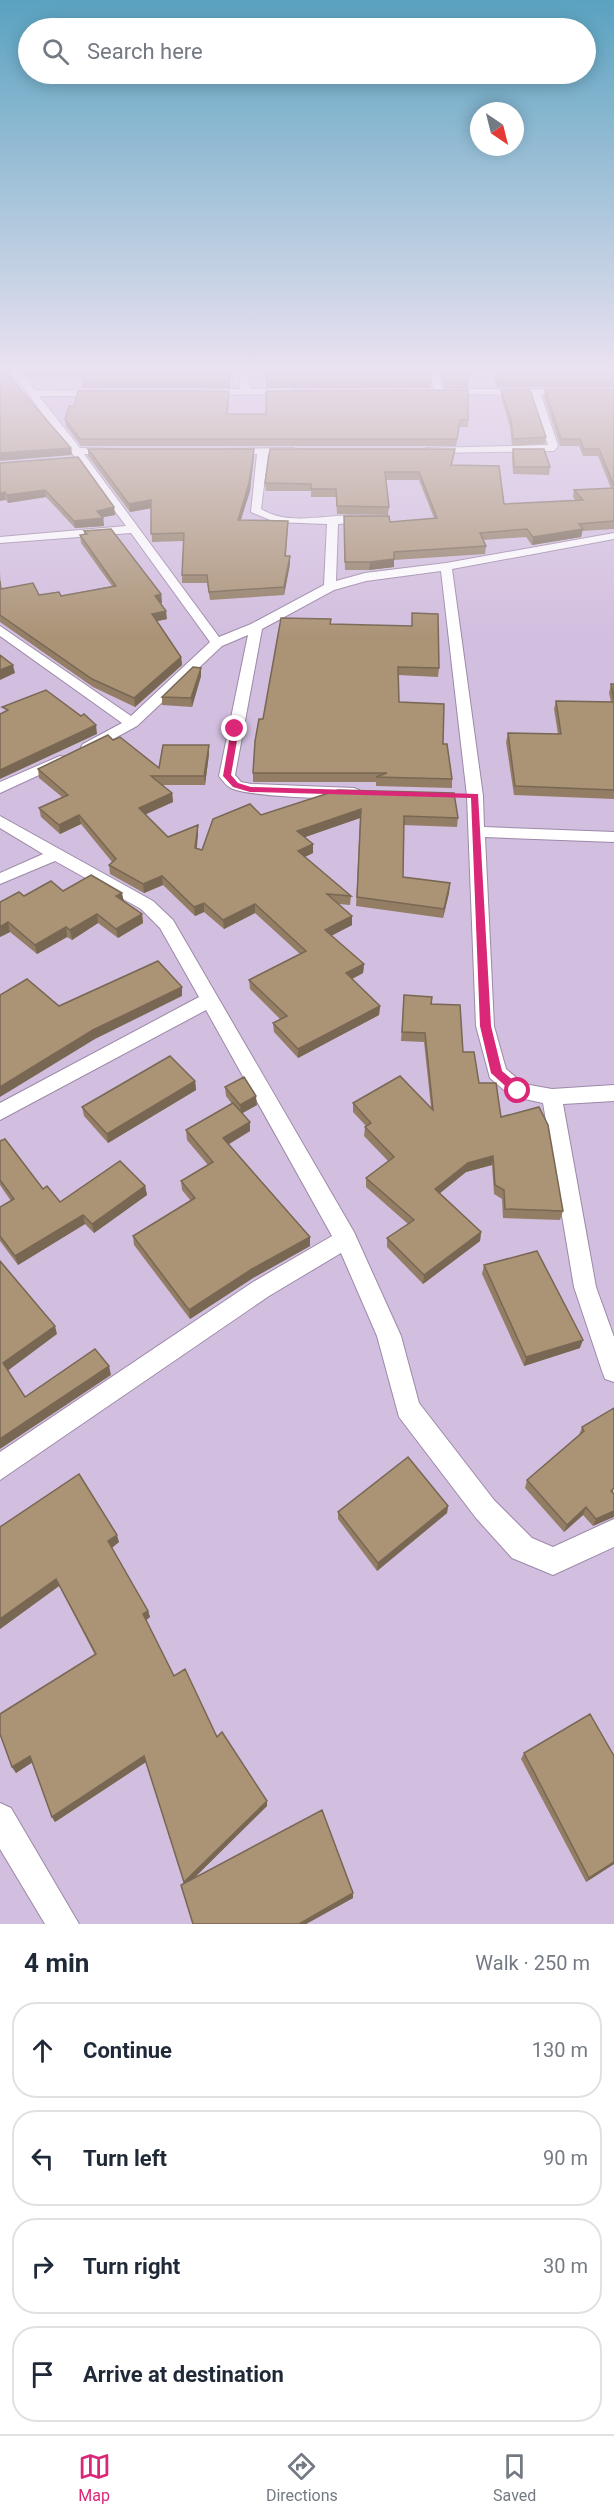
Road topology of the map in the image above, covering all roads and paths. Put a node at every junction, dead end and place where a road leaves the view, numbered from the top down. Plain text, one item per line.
1 (78, 457) edge
2 (262, 457) edge
3 (375, 519) edge
4 (333, 520) junction
5 (135, 529) junction
6 (614, 536) edge
7 (0, 540) edge
8 (446, 567) junction
9 (330, 587) junction
10 (256, 627) junction
11 (0, 630) edge
12 (217, 643) junction
13 (132, 723) junction
14 (0, 788) edge
15 (367, 793) edge
16 (0, 821) edge
17 (478, 832) junction
18 (614, 837) edge
19 (56, 855) junction
20 (0, 879) edge
21 (212, 999) junction
22 (614, 1093) edge
23 (552, 1097) junction
24 (0, 1112) edge
25 (346, 1239) junction
26 (614, 1371) edge
27 (0, 1467) edge
28 (614, 1532) edge
29 (0, 1819) edge
30 (63, 1924) edge

1 - 5 street
2 - 4 street
3 - 4 street
4 - 9 street
5 - 7 street
5 - 12 street
6 - 8 street
8 - 9 street
8 - 17 street
9 - 10 street
10 - 12 street
10 - 15 street
11 - 13 street
12 - 13 street
13 - 14 street
16 - 19 street
17 - 18 street
17 - 23 street
19 - 20 street
19 - 21 street
21 - 24 street
21 - 25 street
22 - 23 street
23 - 26 street
25 - 27 street
25 - 28 street
29 - 30 street

